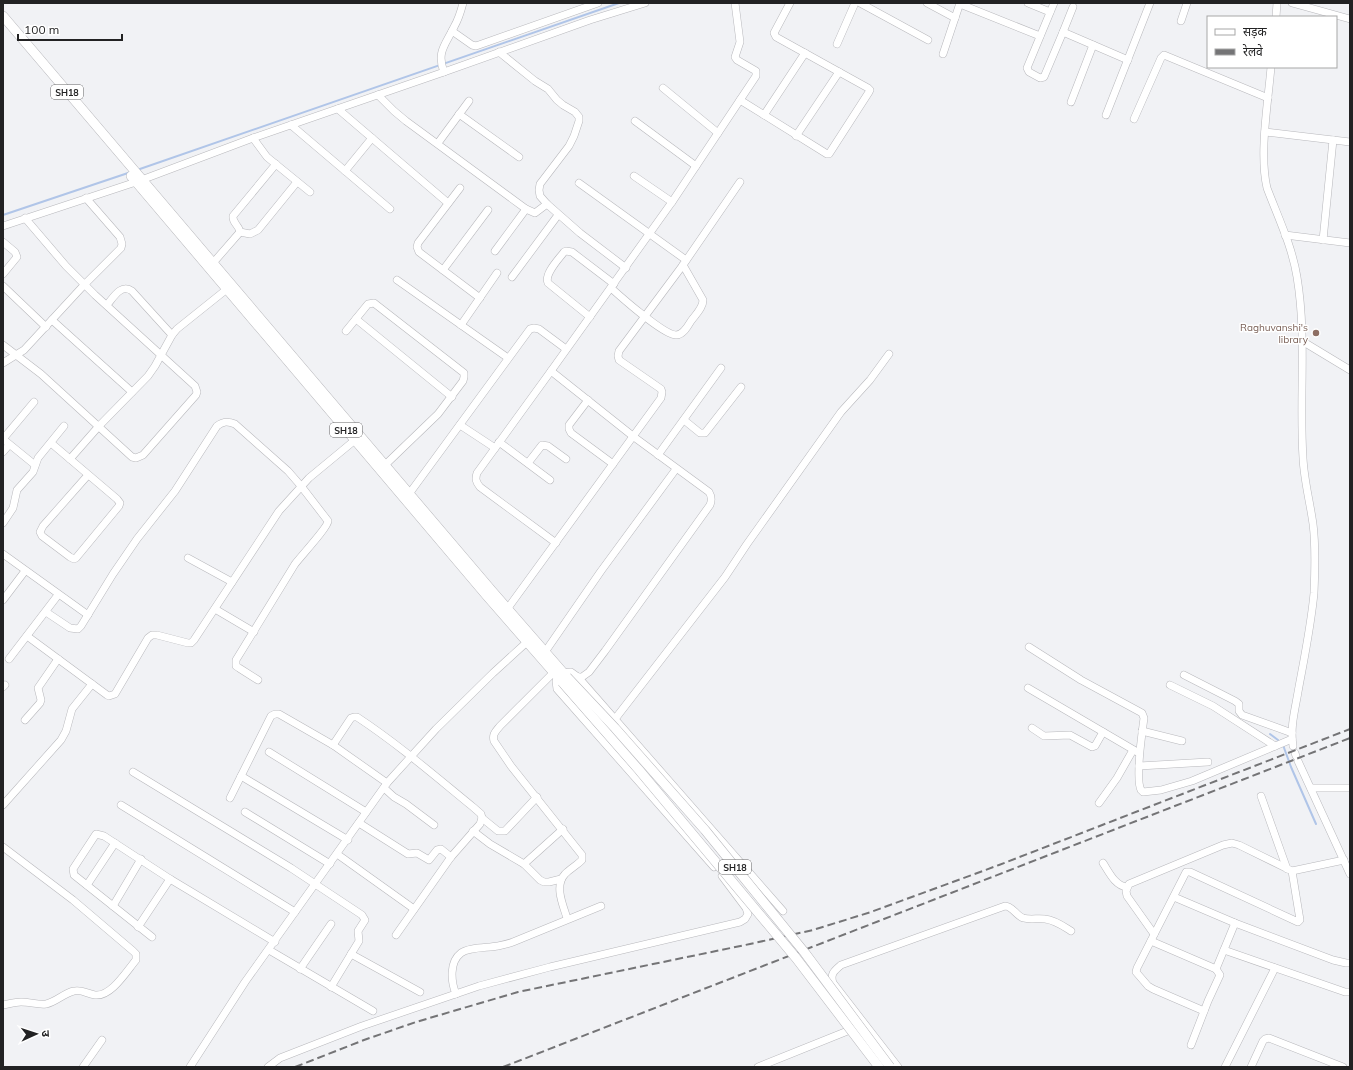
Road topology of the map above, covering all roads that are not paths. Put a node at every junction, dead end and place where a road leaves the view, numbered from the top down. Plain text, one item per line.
1 (463, 3) edge
2 (598, 3) edge
3 (645, 3) edge
4 (735, 3) edge
5 (790, 3) edge
6 (855, 3) edge
7 (860, 3) edge
8 (927, 3) edge
9 (960, 3) edge
10 (1028, 3) edge
11 (1054, 3) edge
12 (1150, 3) edge
13 (1187, 3) edge
14 (1277, 3) edge
15 (1292, 3) edge
16 (1323, 3) edge
17 (1073, 7) dead end
18 (1320, 10) junction
19 (1050, 12) junction
20 (3, 16) edge
21 (1276, 16) edge
22 (955, 18) junction
23 (1350, 19) edge
24 (1180, 21) dead end
25 (3, 25) edge
26 (452, 31) junction
27 (1063, 32) junction
28 (1040, 36) junction
29 (928, 40) dead end
30 (837, 44) dead end
31 (1093, 45) junction
32 (499, 52) junction
33 (805, 53) junction
34 (942, 54) dead end
35 (1128, 60) junction
36 (443, 68) junction
37 (1271, 68) edge
38 (839, 72) junction
39 (663, 88) dead end
40 (378, 95) junction
41 (1268, 98) junction
42 (469, 100) dead end
43 (740, 100) junction
44 (1071, 102) dead end
45 (338, 109) junction
46 (459, 114) junction
47 (764, 115) junction
48 (1106, 115) dead end
49 (1134, 119) dead end
50 (635, 121) dead end
51 (290, 124) junction
52 (1265, 132) junction
53 (718, 133) junction
54 (796, 136) junction
55 (253, 138) junction
56 (372, 138) junction
57 (1333, 140) junction
58 (1350, 142) edge
59 (438, 143) junction
60 (519, 157) dead end
61 (276, 164) junction
62 (696, 166) junction
63 (345, 171) junction
64 (134, 175) junction
65 (634, 176) dead end
66 (297, 182) junction
67 (740, 182) dead end
68 (579, 183) dead end
69 (460, 188) dead end
70 (310, 192) dead end
71 (86, 198) junction
72 (672, 202) junction
73 (448, 203) junction
74 (547, 204) junction
75 (390, 209) dead end
76 (526, 209) junction
77 (488, 210) dead end
78 (558, 215) junction
79 (25, 218) junction
80 (3, 226) edge
81 (240, 232) junction
82 (650, 234) junction
83 (1285, 235) junction
84 (1323, 240) junction
85 (3, 242) edge
86 (1350, 244) edge
87 (495, 252) dead end
88 (684, 262) junction
89 (213, 263) junction
90 (626, 268) junction
91 (443, 270) junction
92 (497, 273) dead end
93 (3, 274) edge
94 (512, 277) dead end
95 (397, 280) dead end
96 (84, 285) junction
97 (3, 286) edge
98 (612, 286) junction
99 (226, 289) junction
100 (480, 298) junction
101 (107, 305) junction
102 (645, 316) junction
103 (590, 317) junction
104 (356, 318) junction
105 (52, 320) junction
106 (461, 325) junction
107 (46, 327) junction
108 (346, 331) dead end
109 (172, 335) junction
110 (1302, 341) junction
111 (3, 345) edge
112 (566, 349) junction
113 (889, 354) dead end
114 (162, 355) junction
115 (16, 356) junction
116 (508, 358) junction
117 (3, 363) edge
118 (721, 368) dead end
119 (1350, 370) edge
120 (551, 371) junction
121 (741, 387) dead end
122 (132, 392) junction
123 (452, 397) junction
124 (588, 400) junction
125 (34, 402) dead end
126 (684, 420) junction
127 (460, 425) junction
128 (64, 426) dead end
129 (99, 426) junction
130 (634, 437) junction
131 (3, 439) edge
132 (354, 440) junction
133 (51, 443) junction
134 (10, 444) junction
135 (497, 445) junction
136 (3, 452) edge
137 (658, 455) junction
138 (70, 459) junction
139 (566, 459) dead end
140 (528, 463) junction
141 (613, 464) junction
142 (35, 465) junction
143 (385, 465) junction
144 (676, 468) junction
145 (88, 474) junction
146 (550, 480) dead end
147 (301, 486) junction
148 (409, 494) junction
149 (3, 523) edge
150 (556, 543) junction
151 (3, 554) edge
152 (188, 558) dead end
153 (25, 571) junction
154 (232, 582) junction
155 (58, 595) junction
156 (3, 600) edge
157 (508, 608) junction
158 (215, 609) junction
159 (46, 612) junction
160 (88, 615) junction
161 (254, 632) junction
162 (27, 636) junction
163 (527, 642) junction
164 (1029, 647) dead end
165 (545, 652) junction
166 (9, 659) dead end
167 (58, 659) junction
168 (1184, 675) dead end
169 (561, 676) junction
170 (578, 677) junction
171 (258, 680) dead end
172 (92, 684) junction
173 (1170, 685) dead end
174 (1028, 688) dead end
175 (615, 719) junction
176 (25, 720) dead end
177 (1032, 728) dead end
178 (1142, 731) junction
179 (1104, 732) junction
180 (1182, 741) dead end
181 (333, 746) junction
182 (1275, 746) junction
183 (1294, 748) junction
184 (1136, 751) junction
185 (269, 752) dead end
186 (411, 756) junction
187 (1208, 762) dead end
188 (1139, 766) junction
189 (133, 772) dead end
190 (241, 776) junction
191 (385, 786) junction
192 (1311, 788) junction
193 (1350, 788) edge
194 (1261, 796) dead end
195 (537, 797) junction
196 (230, 798) dead end
197 (1098, 803) dead end
198 (3, 805) edge
199 (122, 805) dead end
200 (245, 812) dead end
201 (366, 812) junction
202 (482, 818) junction
203 (359, 823) junction
204 (434, 825) dead end
205 (562, 829) junction
206 (473, 831) junction
207 (348, 840) junction
208 (115, 843) junction
209 (3, 848) edge
210 (337, 854) junction
211 (451, 857) junction
212 (141, 859) junction
213 (1344, 860) junction
214 (1103, 863) dead end
215 (330, 864) junction
216 (524, 864) junction
217 (1290, 870) junction
218 (1350, 874) edge
219 (170, 879) junction
220 (561, 879) junction
221 (316, 884) junction
222 (87, 885) junction
223 (1127, 887) junction
224 (1174, 897) junction
225 (113, 906) junction
226 (601, 906) dead end
227 (414, 909) junction
228 (783, 911) dead end
229 (295, 912) junction
230 (567, 918) junction
231 (1235, 923) junction
232 (331, 924) dead end
233 (138, 927) junction
234 (1071, 931) dead end
235 (396, 935) dead end
236 (152, 937) dead end
237 (1152, 937) junction
238 (275, 942) junction
239 (269, 950) junction
240 (1224, 950) junction
241 (351, 954) junction
242 (1350, 963) edge
243 (300, 968) junction
244 (1275, 968) junction
245 (1216, 969) junction
246 (331, 987) junction
247 (420, 992) dead end
248 (1348, 992) edge
249 (456, 994) junction
250 (3, 1005) edge
251 (373, 1011) dead end
252 (1204, 1011) junction
253 (850, 1030) junction
254 (102, 1040) dead end
255 (1191, 1045) dead end
256 (83, 1067) edge
257 (190, 1067) edge
258 (268, 1067) edge
259 (758, 1067) edge
260 (879, 1067) edge
261 (890, 1067) edge
262 (898, 1067) edge
263 (1225, 1067) edge
264 (1251, 1067) edge
265 (1343, 1067) edge

1 - 26 street
2 - 26 street
3 - 32 street
4 - 43 street
5 - 33 street
6 - 30 street
7 - 29 street
8 - 22 street
9 - 22 street
9 - 28 street
10 - 19 street
11 - 19 street
12 - 35 street
13 - 24 street
14 - 21 street
15 - 18 street
16 - 18 street
17 - 27 street
18 - 23 street
19 - 28 street
20 - 64 main road, SH18
22 - 34 street
25 - 64 main road, SH18
26 - 36 street
27 - 28 street
27 - 31 street
31 - 35 street
31 - 44 street
32 - 36 street
32 - 74 street
33 - 38 street
33 - 47 street
35 - 48 street
36 - 40 street
37 - 41 street
38 - 54 street
38 - 54 street
39 - 53 street
40 - 45 street
40 - 59 street
41 - 49 street
41 - 52 street
42 - 46 street
43 - 47 street
43 - 53 street
45 - 51 street
45 - 56 street
46 - 59 street
46 - 60 street
47 - 54 street
50 - 62 street
51 - 55 street
51 - 63 street
52 - 57 street
52 - 83 street
53 - 62 street
55 - 61 street
55 - 64 street
56 - 63 street
56 - 73 street
57 - 58 street
57 - 84 street
59 - 76 street
61 - 66 street
61 - 81 street
62 - 72 street
63 - 75 street
64 - 71 street
64 - 89 main road, SH18
64 - 99 main road, SH18
65 - 72 street
66 - 70 street
66 - 81 street
67 - 88 street
68 - 82 street
69 - 73 street
71 - 79 street
71 - 96 street
72 - 82 street
73 - 91 street
74 - 76 street
74 - 78 street
76 - 87 street
77 - 91 street
78 - 90 street
78 - 94 street
79 - 80 street
79 - 96 street
81 - 89 street
82 - 88 street
82 - 90 street
83 - 84 street
83 - 110 street
84 - 86 street
85 - 93 street
88 - 102 street
88 - 102 street
89 - 143 main road, SH18
90 - 98 street
91 - 100 street
92 - 100 street
95 - 106 street
96 - 101 street
96 - 105 street
97 - 107 street
98 - 102 street
98 - 103 street
98 - 103 street
99 - 109 street
99 - 132 main road, SH18
100 - 106 street
101 - 109 street
101 - 114 street
102 - 130 street
103 - 112 street
104 - 108 street
104 - 123 street
104 - 123 street
105 - 107 street
105 - 122 street
106 - 116 street
107 - 115 street
109 - 114 street
110 - 119 street
110 - 183 street
111 - 115 street
112 - 116 street
112 - 120 street
113 - 175 street
114 - 122 street
114 - 129 street
115 - 117 street
115 - 129 street
116 - 127 street
118 - 126 street
120 - 124 street
120 - 135 street
121 - 126 street
122 - 129 street
123 - 143 street
124 - 130 street
124 - 141 street
125 - 131 street
126 - 137 street
127 - 135 street
127 - 148 street
128 - 133 street
129 - 138 street
130 - 137 street
130 - 141 street
131 - 134 street
132 - 147 street
132 - 163 main road, SH18
133 - 138 street
133 - 142 street
134 - 136 street
134 - 142 street
135 - 140 street
135 - 150 street
137 - 144 street
138 - 145 street
139 - 140 street
140 - 146 street
141 - 150 street
142 - 149 street
143 - 148 main road, SH18
144 - 165 street
144 - 170 street
145 - 145 street
147 - 154 street
147 - 160 street
147 - 161 street
148 - 157 main road, SH18
150 - 157 street
151 - 153 street
152 - 154 street
153 - 155 street
153 - 156 street
154 - 158 street
155 - 159 street
155 - 160 street
157 - 165 main road, SH18
158 - 161 street
158 - 172 street
159 - 160 street
159 - 162 street
161 - 171 street
162 - 166 street
162 - 167 street
163 - 169 main road, SH18
163 - 186 street
164 - 178 street
165 - 169 main road, SH18
167 - 172 street
167 - 176 street
168 - 183 street
169 - 170 street
169 - 195 street
169 - 249 street
169 - 253 main road, SH18, bridge
169 - 261 main road, SH18, bridge
170 - 175 street
172 - 198 street
173 - 182 street
174 - 179 street
175 - 228 street
177 - 179 street
178 - 180 street
178 - 184 street
179 - 184 street
181 - 186 street
181 - 190 street
181 - 191 street
182 - 183 street
182 - 188 street
183 - 192 street
184 - 188 street
184 - 197 street
185 - 201 street
186 - 191 street
186 - 202 street
187 - 188 street
189 - 221 street
190 - 196 street
190 - 207 street
191 - 201 street
191 - 204 street
192 - 193 street
192 - 213 street
194 - 217 street
195 - 202 street
195 - 205 street
199 - 229 street
200 - 215 street
201 - 203 street
202 - 206 street
203 - 207 street
203 - 211 street
205 - 216 street
205 - 220 street
206 - 211 street
206 - 216 street
207 - 210 street
208 - 212 street
208 - 222 street
208 - 222 street
209 - 250 street
210 - 215 street
210 - 227 street
211 - 227 street
212 - 219 street
212 - 225 street
213 - 217 street
213 - 218 street
214 - 223 street
215 - 221 street
216 - 220 street
217 - 223 street
217 - 224 street
219 - 233 street
219 - 238 street
220 - 230 street
221 - 229 street
221 - 241 street
222 - 225 street
223 - 237 street
224 - 231 street
224 - 237 street
225 - 233 street
226 - 230 street
227 - 235 street
229 - 238 street
230 - 249 street
231 - 240 street
231 - 242 street
232 - 243 street
233 - 236 street
234 - 262 street
237 - 245 street
237 - 252 street
238 - 239 street
239 - 243 street
239 - 257 street
240 - 244 street
240 - 245 street
241 - 246 street
241 - 247 street
243 - 246 street
244 - 248 street
244 - 263 street
245 - 252 street
246 - 251 street
249 - 258 street
252 - 255 street
253 - 259 street
253 - 260 main road, SH18, bridge
254 - 256 street
264 - 265 street

